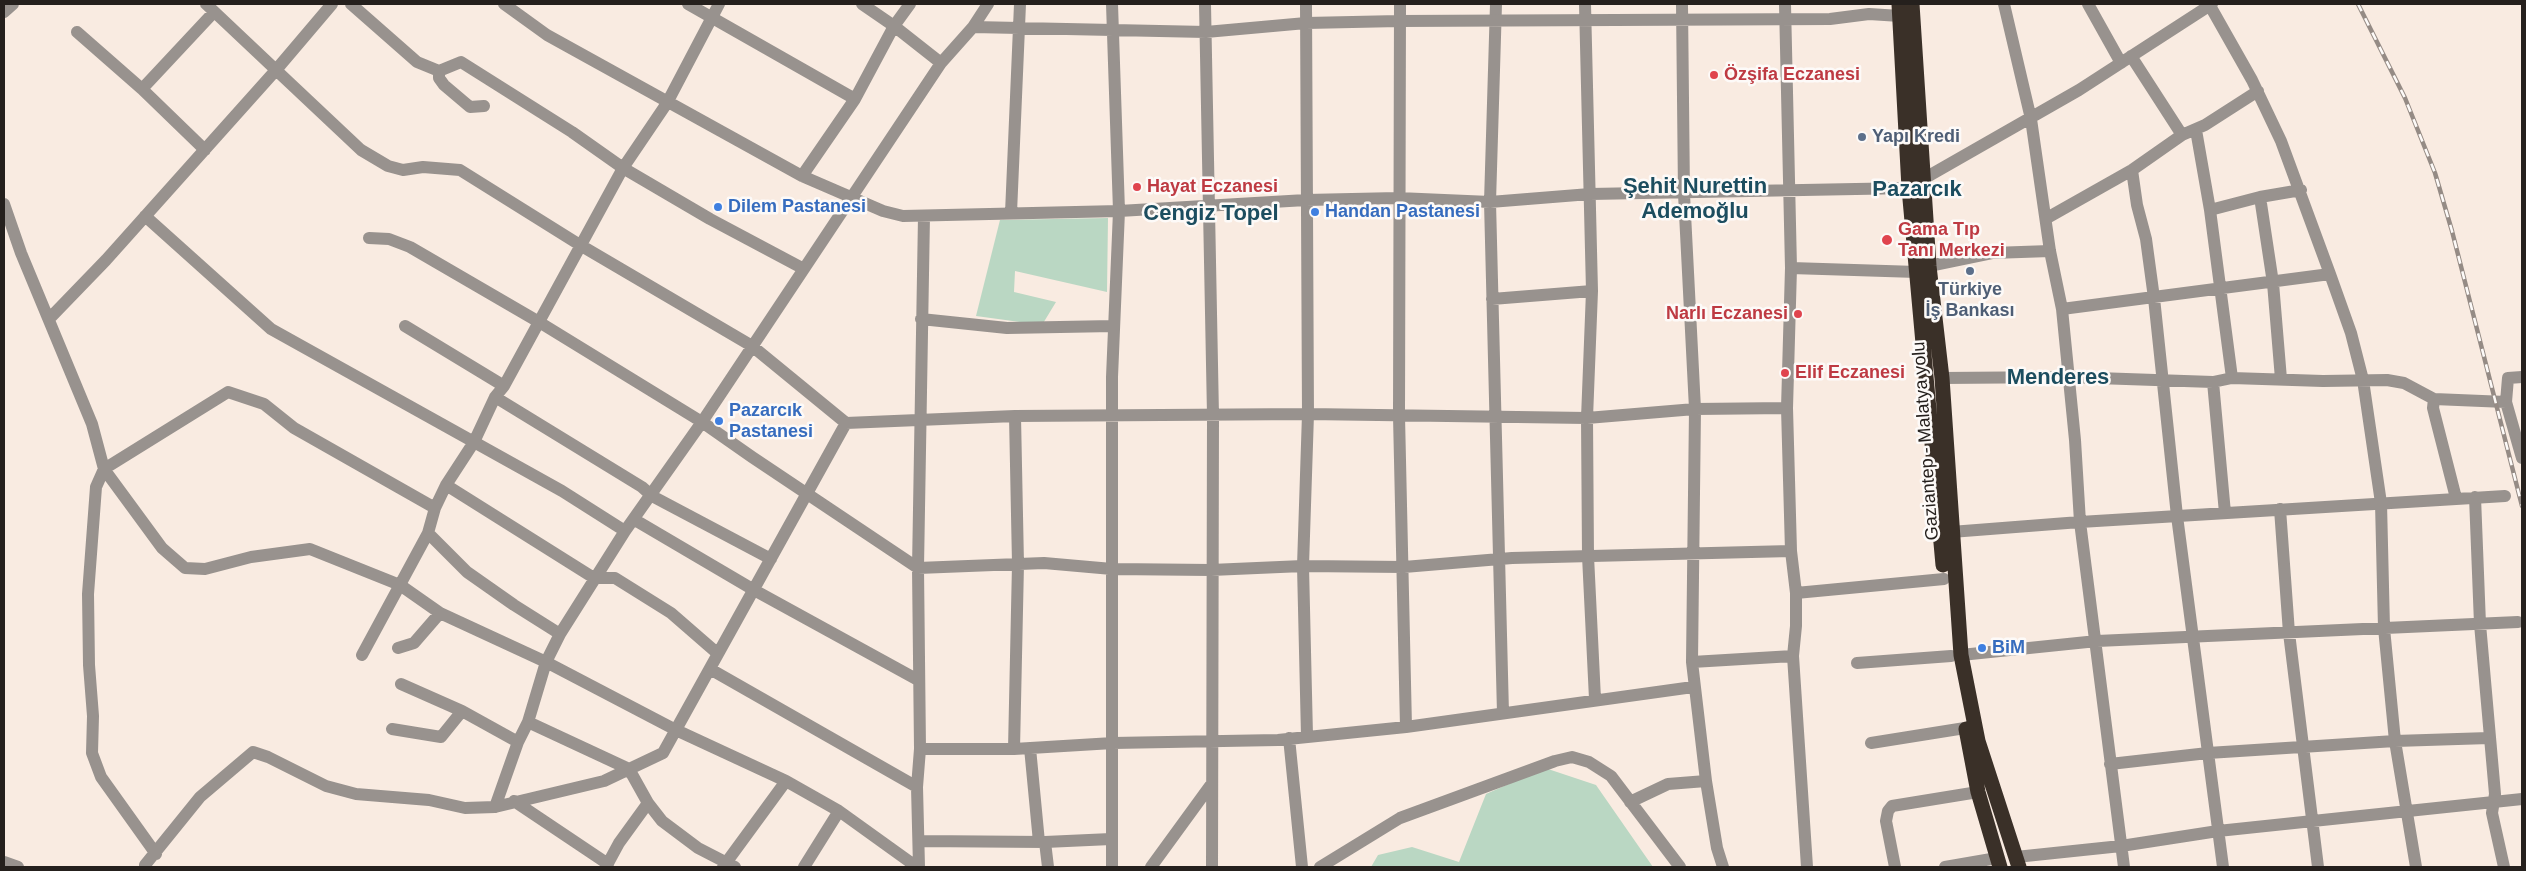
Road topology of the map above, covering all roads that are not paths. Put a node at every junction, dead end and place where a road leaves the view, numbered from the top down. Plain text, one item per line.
1 (13, 4) edge
2 (332, 4) edge
3 (351, 4) edge
4 (504, 4) edge
5 (688, 4) edge
6 (719, 4) edge
7 (862, 4) edge
8 (910, 4) edge
9 (988, 4) edge
10 (1020, 4) edge
11 (1112, 4) edge
12 (1205, 4) edge
13 (1306, 4) edge
14 (1400, 4) edge
15 (1496, 4) edge
16 (1585, 4) edge
17 (1682, 4) edge
18 (1785, 4) edge
19 (1912, 4) edge
20 (2004, 4) edge
21 (2088, 4) edge
22 (2211, 4) edge
23 (210, 8) edge
24 (1900, 10) edge
25 (4, 12) edge
26 (1785, 17) junction
27 (712, 18) junction
28 (1682, 18) junction
29 (1497, 19) junction
30 (1584, 20) junction
31 (1399, 21) junction
32 (1306, 23) junction
33 (894, 26) junction
34 (973, 27) junction
35 (1019, 27) junction
36 (1111, 31) junction
37 (77, 32) dead end
38 (1206, 32) junction
39 (2126, 59) junction
40 (941, 63) junction
41 (276, 70) junction
42 (439, 70) junction
43 (142, 89) junction
44 (2258, 91) junction
45 (854, 100) junction
46 (667, 103) junction
47 (484, 106) dead end
48 (2031, 119) junction
49 (2196, 130) junction
50 (2182, 135) junction
51 (205, 150) junction
52 (623, 168) junction
53 (2132, 170) junction
54 (802, 176) junction
55 (1925, 178) junction
56 (1909, 188) junction
57 (1789, 190) junction
58 (2301, 190) junction
59 (1590, 194) junction
60 (1684, 194) junction
61 (2260, 197) junction
62 (851, 198) junction
63 (1398, 198) junction
64 (1306, 200) junction
65 (1490, 202) junction
66 (4, 204) edge
67 (1210, 206) junction
68 (1119, 210) junction
69 (2210, 210) junction
70 (1011, 213) junction
71 (145, 216) junction
72 (924, 216) junction
73 (2047, 218) junction
74 (370, 238) dead end
75 (580, 245) junction
76 (2050, 251) junction
77 (1791, 268) junction
78 (804, 269) junction
79 (1923, 269) junction
80 (2330, 274) junction
81 (2273, 283) junction
82 (2220, 288) junction
83 (1592, 291) junction
84 (2154, 298) junction
85 (1492, 299) junction
86 (2062, 309) junction
87 (49, 319) junction
88 (921, 319) junction
89 (539, 322) junction
90 (405, 326) dead end
91 (1113, 326) junction
92 (752, 346) junction
93 (2068, 377) junction
94 (2522, 377) edge
95 (1942, 378) junction
96 (2232, 378) junction
97 (2162, 379) junction
98 (2281, 379) junction
99 (2364, 380) junction
100 (2213, 382) junction
101 (504, 386) junction
102 (495, 397) junction
103 (2434, 399) junction
104 (2506, 402) junction
105 (1786, 408) junction
106 (1695, 409) junction
107 (1308, 414) junction
108 (1213, 415) junction
109 (1015, 416) junction
110 (1112, 416) junction
111 (1399, 416) junction
112 (1494, 417) junction
113 (1587, 418) junction
114 (702, 422) junction
115 (920, 422) junction
116 (846, 423) junction
117 (2519, 434) edge
118 (474, 442) junction
119 (2522, 458) edge
120 (104, 469) junction
121 (446, 485) junction
122 (806, 492) junction
123 (652, 496) junction
124 (2505, 496) dead end
125 (2475, 497) junction
126 (2456, 498) junction
127 (2381, 503) junction
128 (435, 508) junction
129 (2280, 509) junction
130 (2225, 513) junction
131 (2177, 516) junction
132 (635, 520) junction
133 (2080, 522) junction
134 (625, 531) junction
135 (1951, 532) junction
136 (428, 533) junction
137 (1792, 551) junction
138 (1692, 552) junction
139 (1588, 556) junction
140 (771, 559) junction
141 (1499, 559) junction
142 (1018, 564) junction
143 (1303, 566) junction
144 (1404, 567) junction
145 (918, 568) junction
146 (1112, 569) junction
147 (1211, 570) junction
148 (594, 578) junction
149 (1944, 580) junction
150 (400, 585) junction
151 (754, 590) junction
152 (1796, 593) junction
153 (440, 613) junction
154 (2518, 622) dead end
155 (2480, 624) junction
156 (2384, 628) junction
157 (2289, 633) junction
158 (560, 634) junction
159 (2194, 637) junction
160 (2097, 641) junction
161 (398, 648) dead end
162 (717, 653) junction
163 (362, 655) dead end
164 (1793, 656) junction
165 (1956, 656) junction
166 (546, 662) junction
167 (1692, 662) junction
168 (1857, 663) dead end
169 (710, 669) junction
170 (918, 680) junction
171 (401, 684) dead end
172 (1693, 687) junction
173 (1595, 699) junction
174 (462, 711) junction
175 (1504, 713) junction
176 (528, 722) junction
177 (1406, 727) junction
178 (1965, 728) junction
179 (392, 729) dead end
180 (676, 730) junction
181 (1307, 736) junction
182 (1289, 738) junction
183 (2489, 738) junction
184 (2395, 741) junction
185 (518, 742) junction
186 (1212, 742) junction
187 (1114, 743) junction
188 (1871, 743) dead end
189 (2302, 747) junction
190 (1030, 748) junction
191 (920, 749) junction
192 (1014, 749) junction
193 (2208, 753) junction
194 (2110, 764) junction
195 (629, 768) junction
196 (786, 781) junction
197 (1706, 781) junction
198 (1210, 786) junction
199 (917, 787) junction
200 (1978, 792) junction
201 (2522, 799) edge
202 (514, 802) junction
203 (1630, 802) junction
204 (648, 803) junction
205 (2493, 803) junction
206 (495, 807) junction
207 (839, 811) junction
208 (2407, 811) junction
209 (2312, 821) junction
210 (2218, 831) junction
211 (1112, 839) junction
212 (919, 841) junction
213 (1042, 842) junction
214 (2121, 846) junction
215 (156, 854) junction
216 (4, 862) edge
217 (2017, 862) edge
218 (1998, 863) edge
219 (145, 865) dead end
220 (607, 866) edge
221 (728, 866) edge
222 (18, 867) edge
223 (804, 867) edge
224 (918, 867) edge
225 (1048, 867) edge
226 (1112, 867) edge
227 (1151, 867) edge
228 (1212, 867) edge
229 (1302, 867) edge
230 (1320, 867) edge
231 (1680, 867) edge
232 (1723, 867) edge
233 (1807, 867) edge
234 (1895, 867) edge
235 (1945, 867) edge
236 (2124, 867) edge
237 (2223, 867) edge
238 (2318, 867) edge
239 (2416, 867) edge
240 (2504, 867) edge

1 - 25 street
2 - 41 street
3 - 42 street
4 - 46 street
5 - 27 street
6 - 27 street
7 - 33 street
8 - 33 street
9 - 34 street
10 - 35 street
11 - 36 street
12 - 38 street
13 - 32 street
14 - 31 street
15 - 29 street
16 - 30 street
17 - 28 street
18 - 26 street
19 - 55 highway, Gaziantep - Malatya yolu
20 - 48 street
21 - 39 street
22 - 39 street
22 - 44 street
23 - 41 street
23 - 43 street
24 - 26 street
24 - 56 highway, Gaziantep - Malatya yolu
26 - 28 street
26 - 57 street
27 - 45 street
27 - 46 street
28 - 30 street
28 - 60 street
29 - 30 street
29 - 31 street
29 - 65 street
30 - 59 street
31 - 32 street
31 - 63 street
32 - 38 street
32 - 64 street
33 - 40 street
33 - 45 street
34 - 35 street
34 - 40 street
35 - 36 street
35 - 70 street
36 - 38 street
36 - 68 street
37 - 43 street
38 - 67 street
39 - 48 street
39 - 50 street
40 - 62 street
41 - 51 street
41 - 75 street
42 - 47 street
42 - 52 street
43 - 51 street
44 - 49 street
44 - 58 street
45 - 54 street
46 - 52 street
46 - 54 street
48 - 55 street
48 - 73 street
49 - 50 street
49 - 69 street
50 - 53 street
51 - 71 street
52 - 75 street
52 - 78 street
53 - 73 street
53 - 84 street
54 - 62 street
55 - 79 highway, Gaziantep - Malatya yolu
56 - 57 street
56 - 79 highway, Gaziantep - Malatya yolu
57 - 60 street
57 - 77 street
58 - 61 street
58 - 80 street
59 - 60 street
59 - 65 street
59 - 83 street
60 - 106 street
61 - 69 street
61 - 81 street
62 - 72 street
62 - 78 street
63 - 64 street
63 - 65 street
63 - 111 street
64 - 67 street
64 - 107 street
65 - 85 street
66 - 87 street
67 - 68 street
67 - 108 street
68 - 70 street
68 - 91 street
69 - 82 street
70 - 72 street
71 - 87 street
71 - 118 street
72 - 88 street
73 - 76 street
74 - 89 street
75 - 89 street
75 - 92 street
76 - 79 street
76 - 86 street
77 - 79 street
77 - 105 street
78 - 92 street
79 - 95 highway, Gaziantep - Malatya yolu
79 - 149 highway, Gaziantep - Malatya yolu
80 - 81 street
80 - 99 street
81 - 82 street
81 - 98 street
82 - 84 street
82 - 96 street
83 - 85 street
83 - 113 street
84 - 86 street
84 - 97 street
85 - 112 street
86 - 93 street
87 - 120 street
88 - 91 street
88 - 115 street
89 - 101 street
89 - 114 street
90 - 101 street
91 - 110 street
92 - 114 street
92 - 116 street
93 - 95 street
93 - 97 street
93 - 133 street
94 - 104 street
95 - 135 highway, Gaziantep - Malatya yolu
96 - 98 street
96 - 100 street
97 - 100 street
97 - 131 street
98 - 99 street
99 - 103 street
99 - 127 street
100 - 130 street
101 - 102 street
102 - 118 street
102 - 123 street
103 - 104 street
103 - 126 street
104 - 117 street
105 - 106 street
105 - 137 street
106 - 113 street
106 - 138 street
107 - 108 street
107 - 111 street
107 - 143 street
108 - 110 street
108 - 147 street
109 - 110 street
109 - 115 street
109 - 142 street
110 - 146 street
111 - 112 street
111 - 144 street
112 - 113 street
112 - 141 street
113 - 139 street
114 - 122 street
114 - 123 street
115 - 116 street
115 - 145 street
116 - 122 street
117 - 119 street
118 - 121 street
118 - 134 street
120 - 128 street
120 - 150 street
120 - 215 street
121 - 128 street
121 - 148 street
122 - 140 street
122 - 145 street
123 - 132 street
123 - 140 street
124 - 125 street
125 - 126 street
125 - 155 street
126 - 127 street
127 - 129 street
127 - 156 street
128 - 136 street
129 - 130 street
129 - 157 street
130 - 131 street
131 - 133 street
131 - 159 street
132 - 134 street
132 - 151 street
133 - 135 street
133 - 160 street
134 - 148 street
135 - 165 highway, Gaziantep - Malatya yolu
136 - 150 street
136 - 158 street
137 - 138 street
137 - 152 street
138 - 139 street
138 - 167 street
139 - 141 street
139 - 173 street
140 - 151 street
141 - 144 street
141 - 175 street
142 - 145 street
142 - 146 street
142 - 192 street
143 - 144 street
143 - 147 street
143 - 181 street
144 - 177 street
145 - 170 street
146 - 147 street
146 - 187 street
147 - 186 street
148 - 158 street
148 - 162 street
149 - 152 street
149 - 165 highway, Gaziantep - Malatya yolu
150 - 153 street
150 - 163 street
151 - 162 street
151 - 170 street
152 - 164 street
153 - 161 street
153 - 166 street
154 - 155 street
155 - 156 street
155 - 183 street
156 - 157 street
156 - 184 street
157 - 159 street
157 - 189 street
158 - 166 street
159 - 160 street
159 - 193 street
160 - 165 street
160 - 194 street
162 - 169 street
164 - 167 street
164 - 233 street
165 - 168 street
165 - 178 highway, Gaziantep - Malatya yolu
165 - 217 highway, Gaziantep - Malatya yolu
166 - 176 street
166 - 180 street
167 - 172 street
169 - 180 street
169 - 199 street
170 - 191 street
171 - 174 street
172 - 173 street
172 - 197 street
173 - 175 street
174 - 179 street
174 - 185 street
175 - 177 street
176 - 185 street
176 - 195 street
177 - 181 street
178 - 188 street
178 - 200 highway, Gaziantep - Malatya yolu
180 - 195 street
180 - 196 street
181 - 182 street
182 - 186 street
182 - 229 street
183 - 184 street
183 - 205 street
184 - 189 street
184 - 208 street
185 - 206 street
186 - 187 street
186 - 198 street
187 - 190 street
187 - 211 street
189 - 193 street
189 - 209 street
190 - 192 street
190 - 213 street
191 - 192 street
191 - 199 street
193 - 194 street
193 - 210 street
194 - 214 street
195 - 202 street
195 - 204 street
196 - 207 street
196 - 221 street
197 - 203 street
197 - 232 street
198 - 227 street
198 - 228 street
199 - 212 street
200 - 218 highway, Gaziantep - Malatya yolu
200 - 234 street
201 - 205 street
202 - 206 street
202 - 220 street
203 - 230 street
203 - 231 street
204 - 220 street
204 - 221 street
205 - 208 street
205 - 240 street
206 - 215 street
207 - 223 street
207 - 224 street
208 - 209 street
208 - 239 street
209 - 210 street
209 - 238 street
210 - 214 street
210 - 237 street
211 - 213 street
211 - 226 street
212 - 213 street
212 - 224 street
213 - 225 street
214 - 217 street
214 - 236 street
215 - 219 street
216 - 222 street
218 - 235 street

